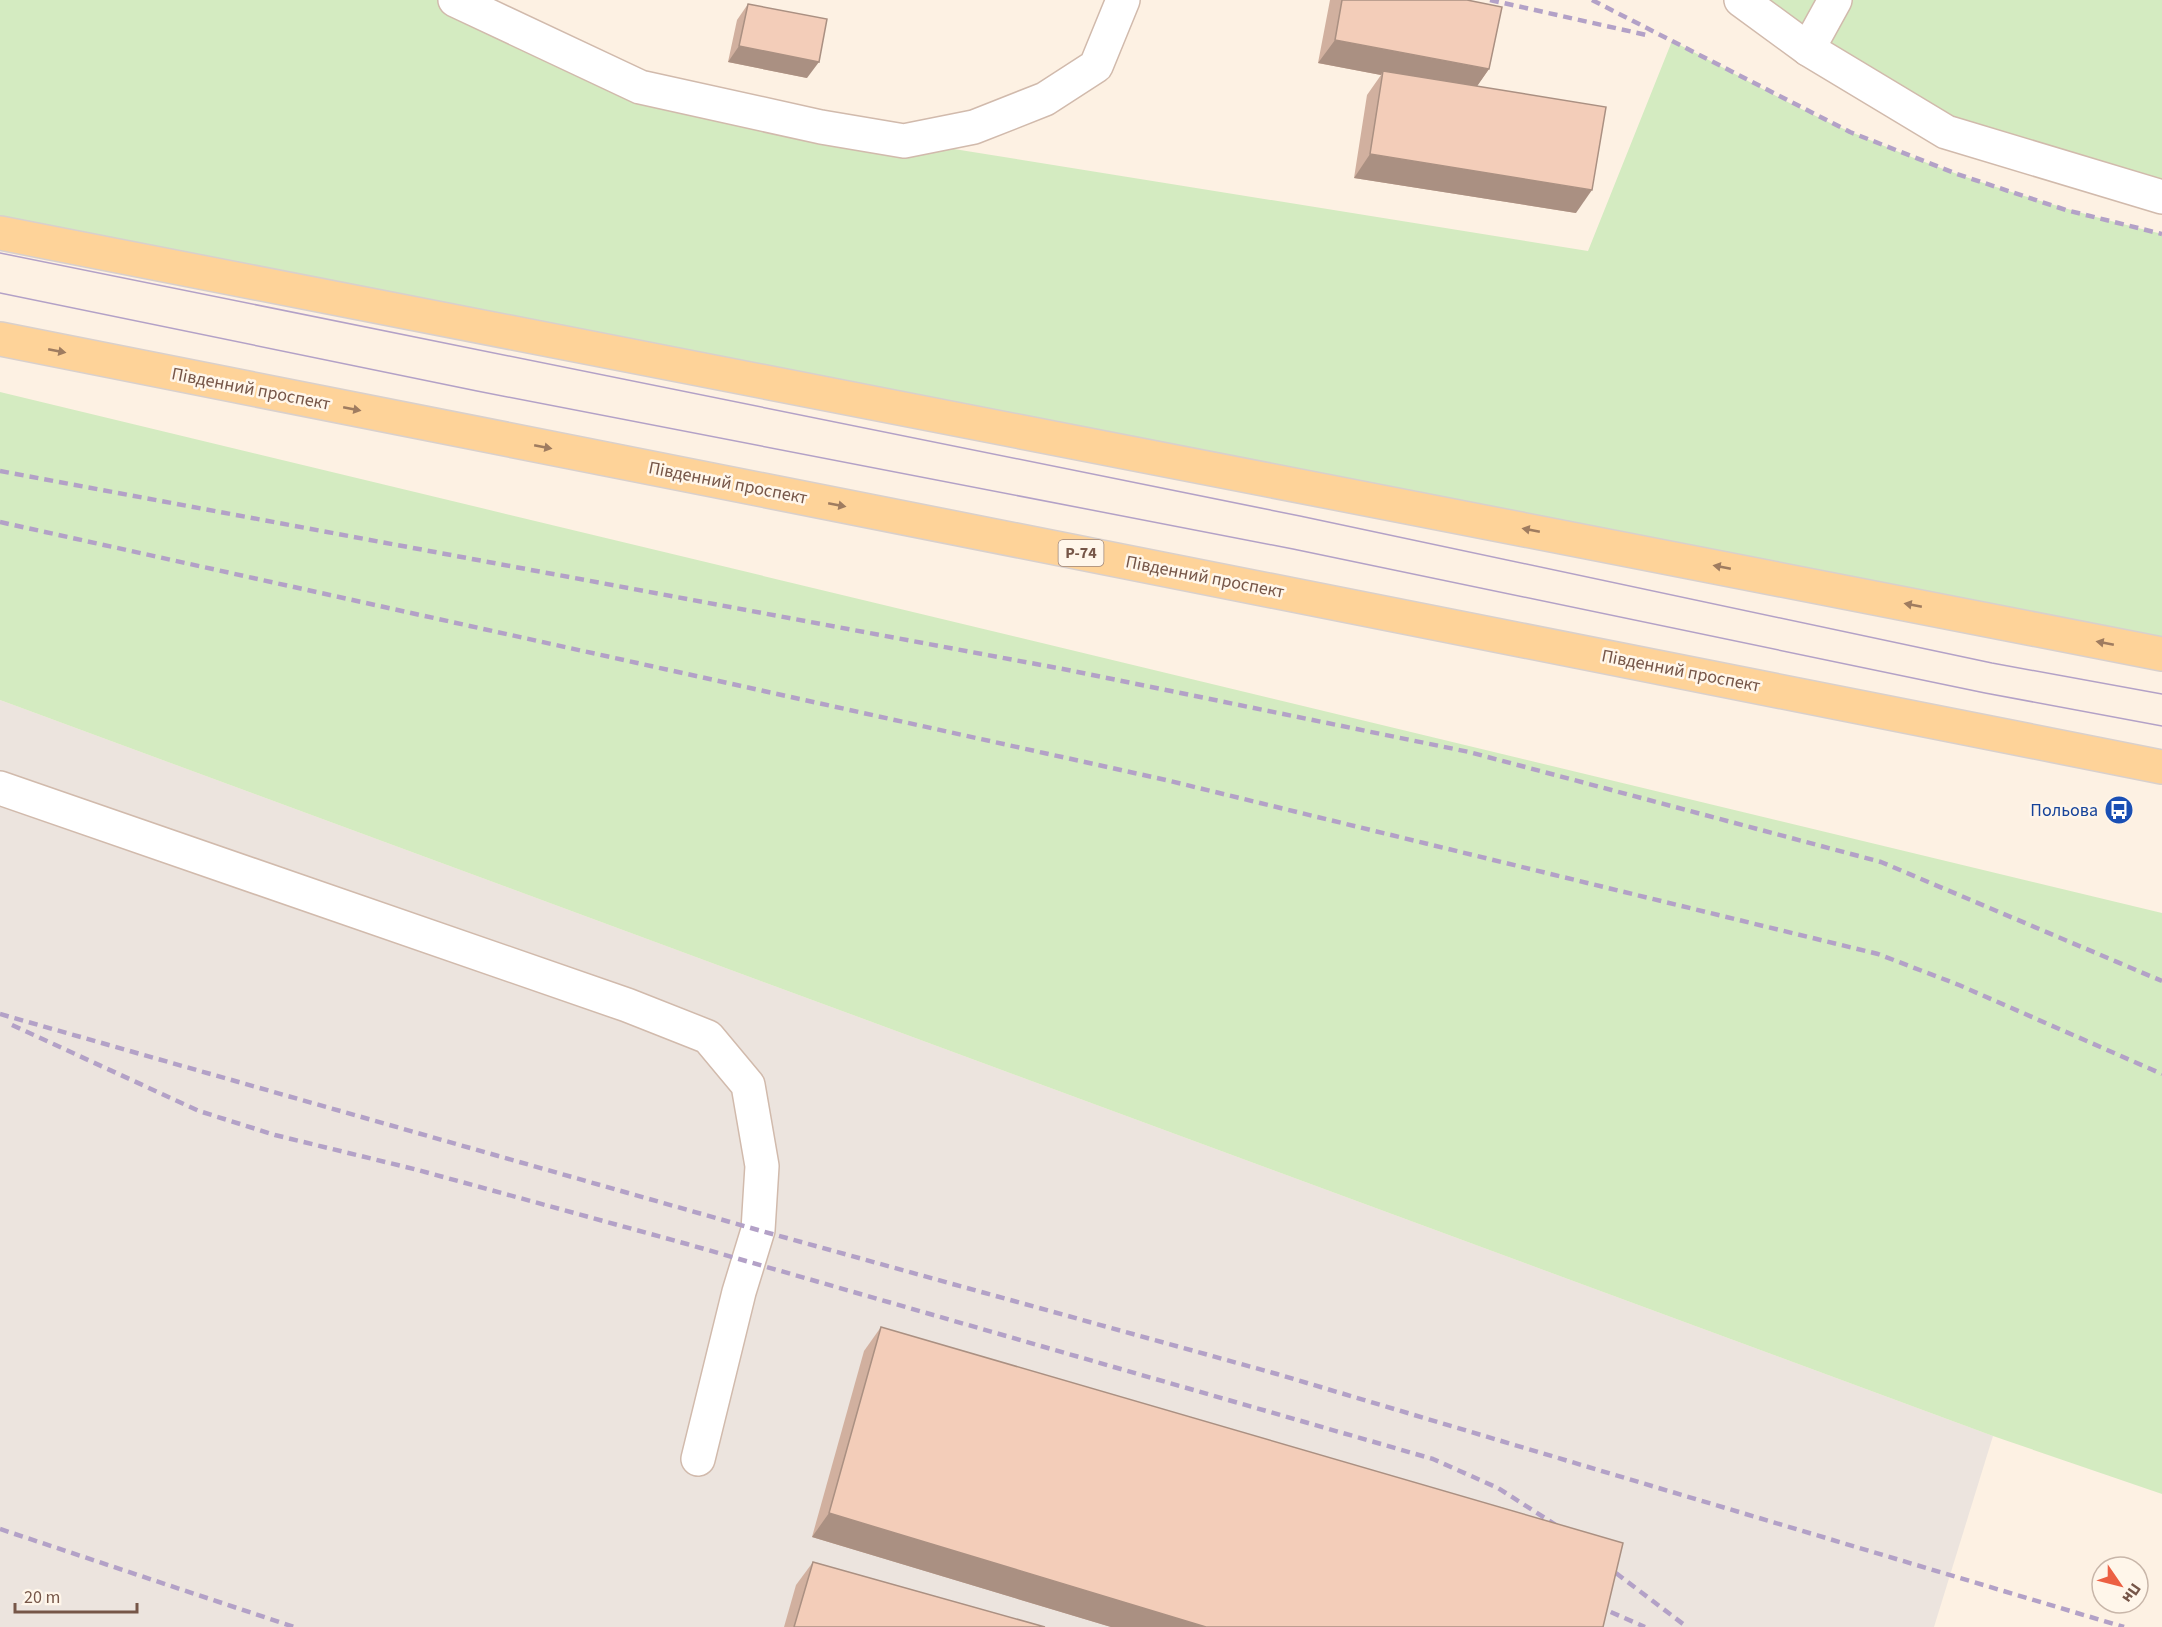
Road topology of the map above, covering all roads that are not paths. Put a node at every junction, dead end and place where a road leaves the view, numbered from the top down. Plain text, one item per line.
1 (455, 0) edge
2 (1123, 0) edge
3 (1741, 0) edge
4 (1835, 0) edge
5 (1808, 49) junction
6 (2162, 197) edge
7 (0, 233) edge
8 (0, 339) edge
9 (2162, 654) edge
10 (2162, 766) edge
11 (0, 788) edge
12 (698, 1459) dead end

1 - 2 street
3 - 5 street
4 - 5 street
5 - 6 street
9 -> 7 main road
8 -> 10 main road, Південний проспект / Р-74
11 - 12 street

